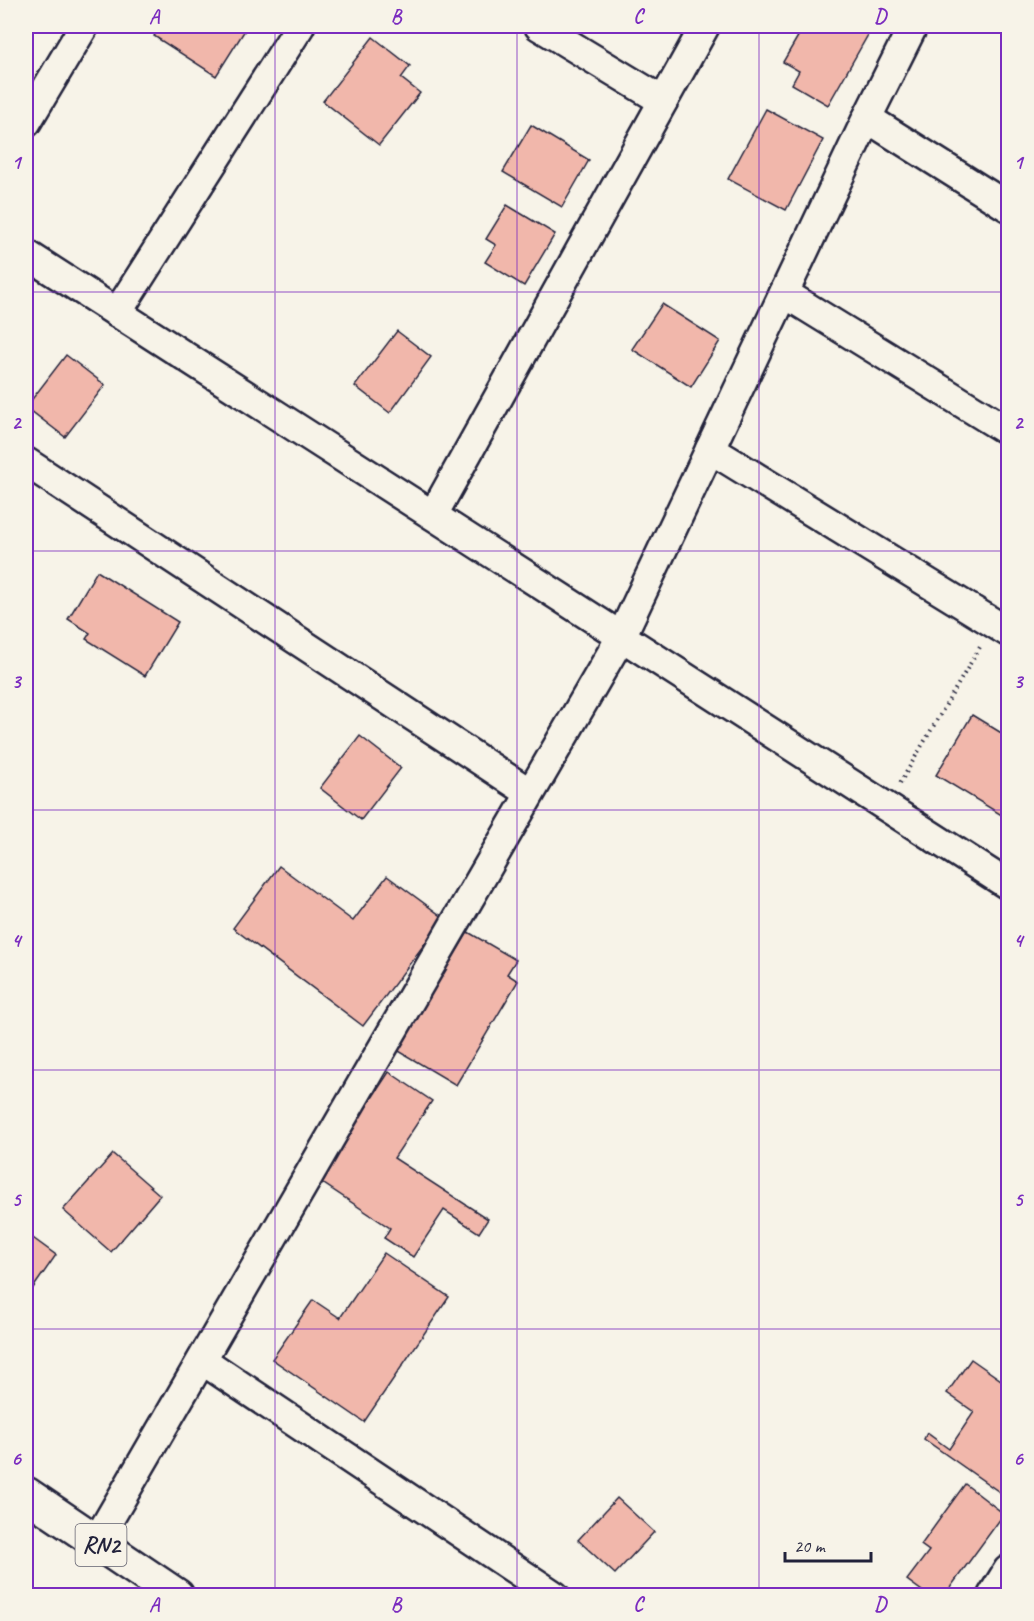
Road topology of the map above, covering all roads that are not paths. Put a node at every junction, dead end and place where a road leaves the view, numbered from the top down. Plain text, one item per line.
1 (84, 26) edge
2 (300, 26) edge
3 (539, 26) edge
4 (705, 26) edge
5 (913, 26) edge
6 (663, 101) junction
7 (867, 118) junction
8 (26, 123) edge
9 (1008, 207) edge
10 (26, 255) edge
11 (784, 293) junction
12 (117, 313) junction
13 (1008, 431) edge
14 (710, 449) junction
15 (26, 462) edge
16 (433, 515) junction
17 (1001, 628) edge
18 (621, 637) junction
19 (530, 793) junction
20 (1008, 885) edge
21 (202, 1360) junction
22 (26, 1494) edge
23 (96, 1542) junction
24 (1008, 1570) edge
25 (549, 1594) edge
26 (177, 1596) edge
27 (992, 1596) edge

1 - 8 street
2 - 12 street
3 - 6 street
4 - 6 street
5 - 7 street
6 - 16 street
7 - 9 street
7 - 11 street
10 - 12 street
11 - 13 street
11 - 14 street
12 - 16 street
14 - 17 street
14 - 18 street
15 - 19 street
16 - 18 street
18 - 19 street
18 - 20 street
19 - 21 street
21 - 23 street
21 - 25 street
22 - 23 main road, RN2
23 - 26 main road, RN2
24 - 27 street

